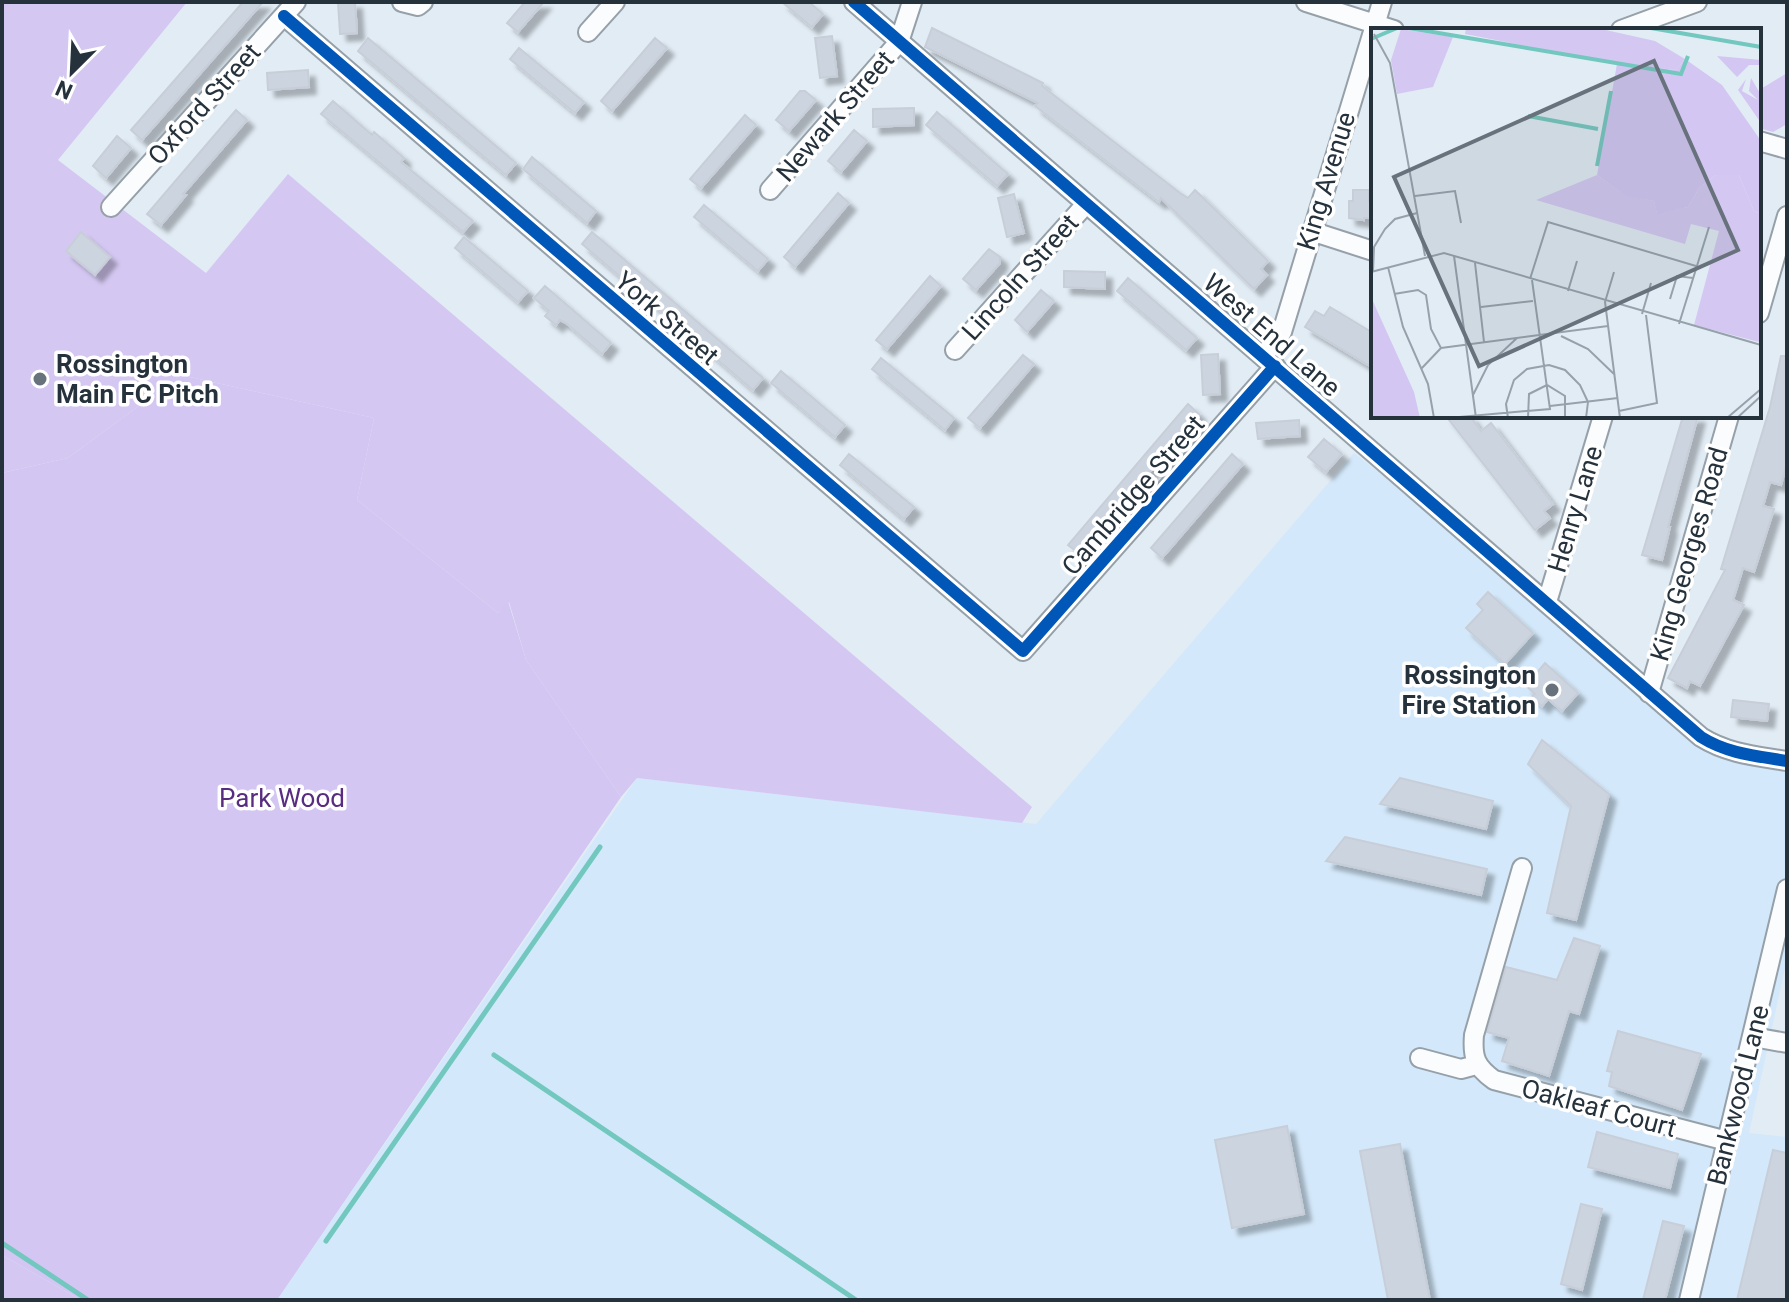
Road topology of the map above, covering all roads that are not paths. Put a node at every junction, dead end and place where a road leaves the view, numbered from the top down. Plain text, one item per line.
1 (402, 2) edge
2 (423, 2) edge
3 (615, 2) edge
4 (854, 2) edge
5 (912, 2) edge
6 (1306, 2) edge
7 (1382, 2) edge
8 (1697, 2) edge
9 (290, 9) edge
10 (1375, 24) junction
11 (1374, 28) edge
12 (1388, 28) edge
13 (1626, 28) edge
14 (588, 32) dead end
15 (1371, 37) edge
16 (899, 42) junction
17 (1761, 142) edge
18 (1787, 149) edge
19 (770, 190) dead end
20 (1086, 204) junction
21 (111, 207) dead end
22 (1787, 216) edge
23 (1311, 231) junction
24 (1371, 250) edge
25 (1761, 306) edge
26 (955, 350) dead end
27 (1270, 361) junction
28 (1602, 418) edge
29 (1728, 418) edge
30 (1547, 602) junction
31 (1023, 651) joint
32 (1649, 693) junction
33 (1787, 761) edge
34 (1522, 868) dead end
35 (1787, 889) edge
36 (1753, 1037) junction
37 (1787, 1043) edge
38 (1420, 1058) dead end
39 (1476, 1065) junction
40 (1727, 1141) junction
41 (1689, 1300) edge

1 - 2 street
3 - 14 street
4 - 16 street, West End Lane
5 - 16 street
6 - 10 street
7 - 10 street, King Avenue
8 - 13 street
9 - 21 street, Oxford Street
9 - 31 street, York Street
10 - 11 street, King Avenue
10 - 12 street
15 - 23 street, King Avenue
16 - 19 street, Newark Street
16 - 20 street, West End Lane
17 - 18 street
20 - 26 street, Lincoln Street
20 - 27 street, West End Lane
22 - 25 street
23 - 24 street
23 - 27 street, King Avenue
27 - 30 street, West End Lane
27 - 31 street, Cambridge Street
28 - 30 street, Henry Lane
29 - 32 street, King Georges Road
30 - 32 street, West End Lane
32 - 33 street, West End Lane
34 - 39 street
35 - 36 street, Bankwood Lane
36 - 37 street
36 - 40 street, Bankwood Lane
38 - 39 street, Oakleaf Court
39 - 40 street, Oakleaf Court
40 - 41 street, Bankwood Lane

